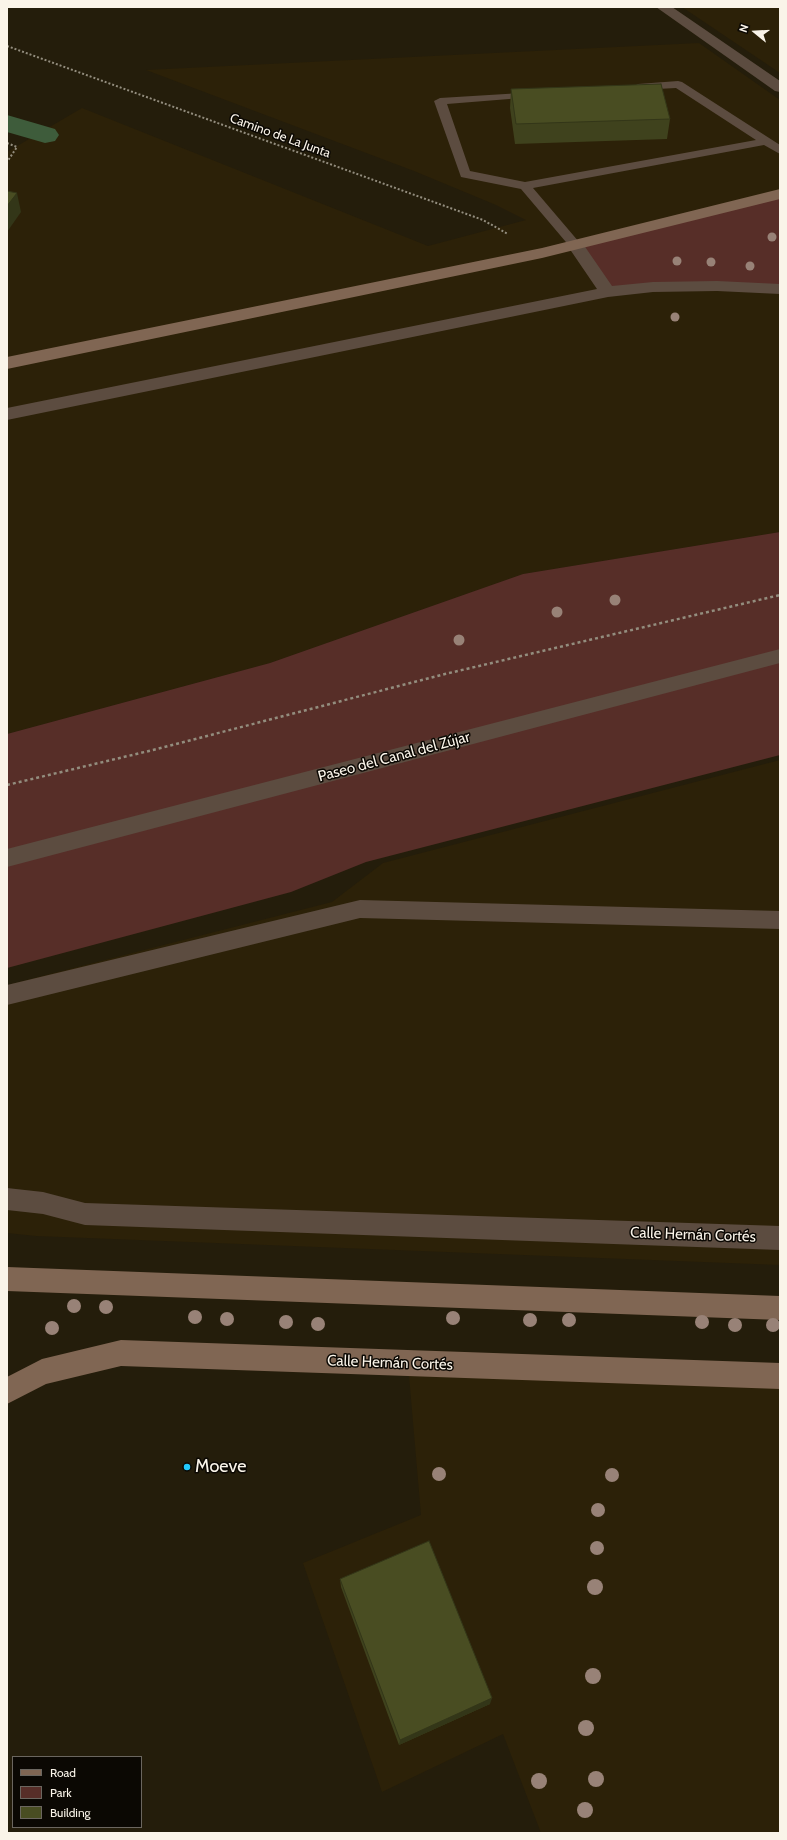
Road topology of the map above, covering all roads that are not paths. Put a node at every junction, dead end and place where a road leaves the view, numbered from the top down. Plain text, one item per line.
1 (664, 7) edge
2 (623, 88) edge
3 (780, 88) edge
4 (543, 94) edge
5 (766, 141) junction
6 (780, 150) edge
7 (525, 186) junction
8 (780, 194) edge
9 (575, 245) junction
10 (780, 289) edge
11 (608, 292) junction
12 (7, 364) edge
13 (7, 414) edge
14 (780, 656) edge
15 (7, 858) edge
16 (780, 920) edge
17 (7, 995) edge
18 (7, 1199) edge
19 (780, 1238) edge
20 (7, 1279) edge
21 (780, 1308) edge
22 (780, 1376) edge
23 (7, 1391) edge

1 - 3 street
2 - 5 lane
4 - 7 lane
5 - 6 lane
5 - 7 lane
7 - 9 lane
8 - 9 street
9 - 11 street
9 - 12 street
10 - 11 street
11 - 13 street
14 - 15 street, Paseo del Canal del Zújar
16 - 17 street
18 - 19 street, Calle Hernán Cortés
20 - 21 street
22 - 23 street, Calle Hernán Cortés

